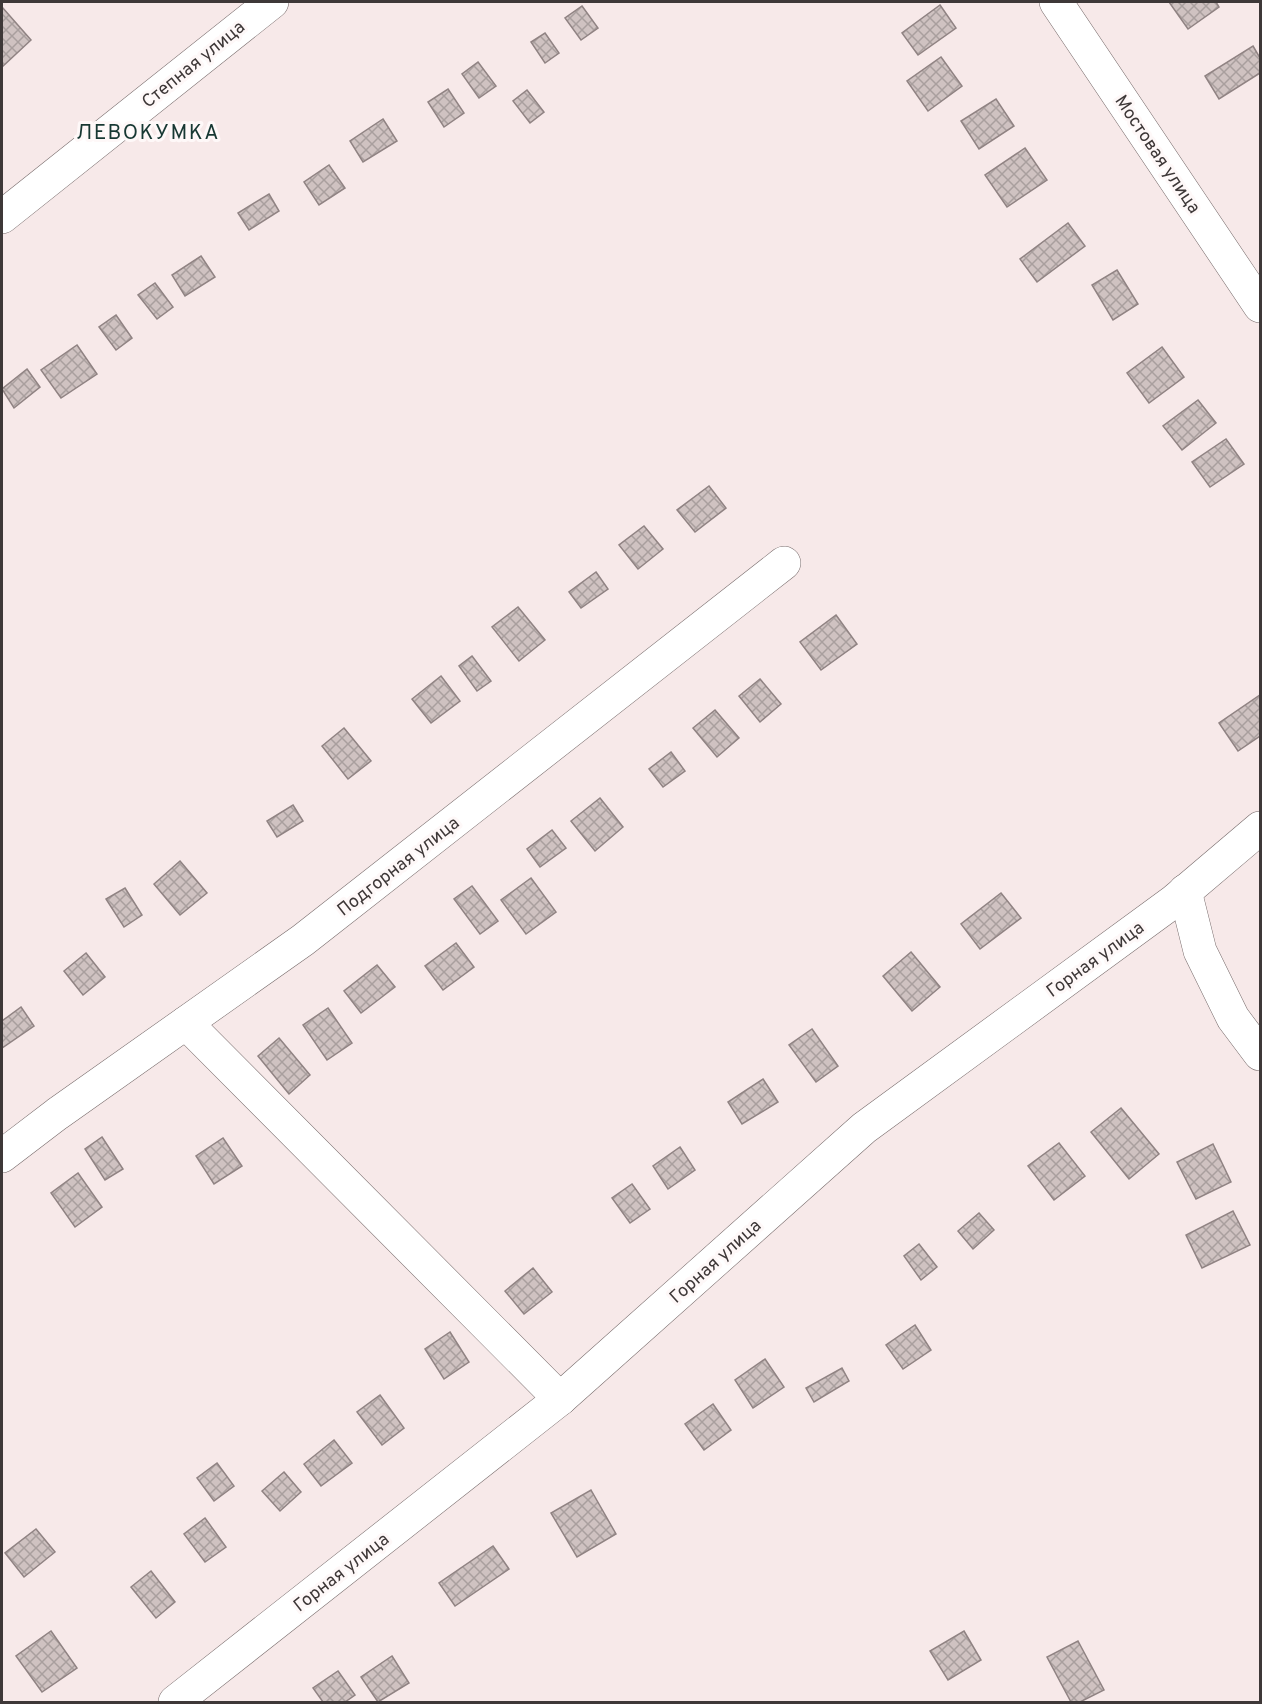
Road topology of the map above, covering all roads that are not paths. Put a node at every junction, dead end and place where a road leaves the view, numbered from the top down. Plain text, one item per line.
1 (272, 2) edge
2 (1056, 2) edge
3 (2, 217) edge
4 (1260, 306) edge
5 (784, 563) dead end
6 (1260, 828) edge
7 (1185, 891) junction
8 (186, 1023) junction
9 (1260, 1054) edge
10 (2, 1156) edge
11 (560, 1399) junction
12 (175, 1702) edge

1 - 3 street, Степная улица
2 - 4 street, Мостовая улица
5 - 8 street, Подгорная улица
6 - 7 street, Горная улица
7 - 9 street
7 - 11 street, Горная улица
8 - 10 street, Подгорная улица
8 - 11 street
11 - 12 street, Горная улица

